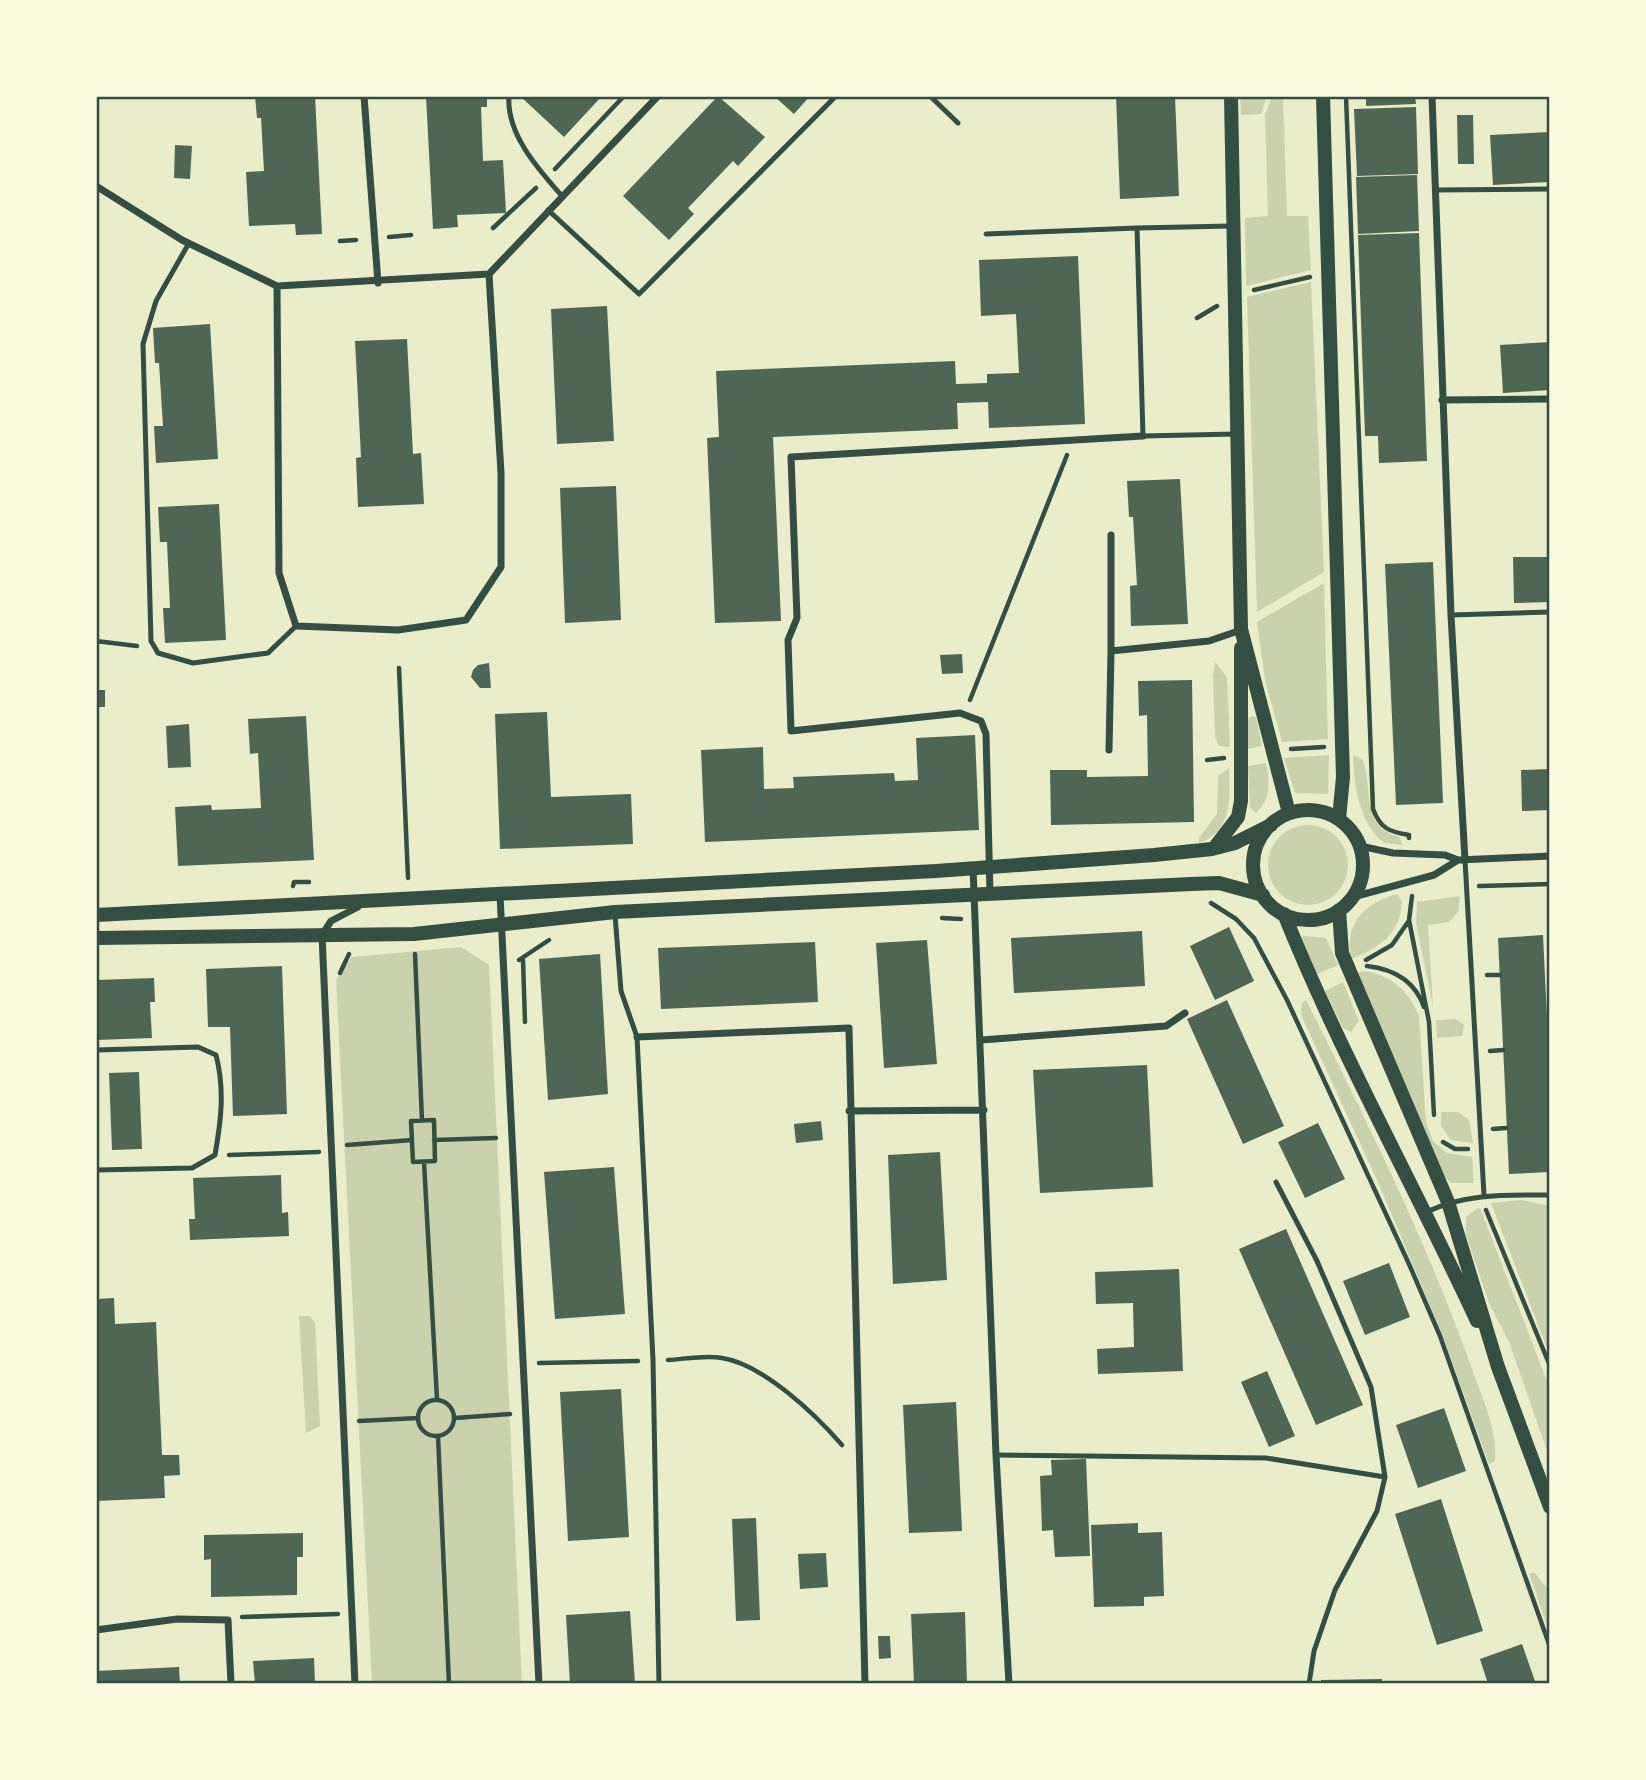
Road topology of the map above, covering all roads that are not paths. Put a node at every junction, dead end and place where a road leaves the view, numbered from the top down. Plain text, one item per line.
1 (364, 96) edge
2 (509, 96) edge
3 (657, 96) edge
4 (836, 96) edge
5 (930, 96) edge
6 (1231, 96) edge
7 (1323, 96) edge
8 (1432, 96) edge
9 (958, 124) dead end
10 (96, 186) edge
11 (1550, 189) edge
12 (1436, 190) junction
13 (562, 196) junction
14 (548, 210) junction
15 (1234, 225) junction
16 (1137, 228) junction
17 (986, 234) dead end
18 (189, 243) junction
19 (489, 274) junction
20 (377, 283) junction
21 (277, 286) junction
22 (1550, 398) edge
23 (1442, 400) junction
24 (1239, 433) junction
25 (1143, 436) junction
26 (1111, 536) dead end
27 (1550, 612) edge
28 (1451, 615) junction
29 (296, 626) junction
30 (1241, 629) junction
31 (1111, 651) junction
32 (1109, 750) dead end
33 (1289, 813) junction
34 (1339, 819) junction
35 (1271, 825) junction
36 (1360, 846) junction
37 (1212, 849) junction
38 (1550, 856) edge
39 (1462, 860) junction
40 (990, 867) junction
41 (972, 869) junction
42 (990, 893) junction
43 (973, 894) junction
44 (500, 895) junction
45 (1263, 895) junction
46 (1353, 897) junction
47 (387, 901) junction
48 (1339, 910) junction
49 (615, 912) junction
50 (1284, 914) junction
51 (96, 915) edge
52 (502, 923) junction
53 (322, 935) junction
54 (96, 938) edge
55 (1185, 1013) dead end
56 (637, 1037) junction
57 (981, 1040) junction
58 (96, 1050) edge
59 (984, 1110) junction
60 (849, 1111) junction
61 (96, 1170) edge
62 (1276, 1182) dead end
63 (1484, 1195) junction
64 (1550, 1195) edge
65 (1448, 1202) junction
66 (1426, 1212) junction
67 (1498, 1367) junction
68 (996, 1455) junction
69 (1385, 1477) junction
70 (1545, 1479) edge
71 (1550, 1507) edge
72 (96, 1630) edge
73 (231, 1684) edge
74 (355, 1684) edge
75 (539, 1684) edge
76 (659, 1684) edge
77 (865, 1684) edge
78 (1009, 1684) edge
79 (1309, 1684) edge

1 - 20 street
2 - 13 lane
3 - 13 street
4 - 14 lane
5 - 9 lane
6 - 15 main road
7 - 34 main road
8 - 12 street
10 - 18 street
11 - 12 lane
12 - 23 street
13 - 14 street
14 - 19 street
15 - 16 lane
15 - 24 main road
16 - 17 lane
16 - 25 lane
18 - 21 street
18 - 29 lane
19 - 20 street
19 - 29 street
20 - 21 street
21 - 29 street
22 - 23 street
23 - 28 street
24 - 25 lane
24 - 30 main road
25 - 40 street
26 - 31 street
27 - 28 lane
28 - 39 street
30 - 31 street
30 - 33 main road
30 - 37 main road
31 - 32 street
33 - 34 main road
33 - 35 main road
34 - 36 main road
35 - 37 main road
35 - 45 main road
36 - 39 street
36 - 46 main road
37 - 40 main road
38 - 39 street
39 - 46 street
39 - 63 lane
40 - 41 main road
40 - 42 street
41 - 43 street
41 - 44 main road
42 - 43 main road
42 - 45 main road
43 - 49 main road
43 - 57 street
44 - 47 main road
44 - 52 street
45 - 50 main road
46 - 48 main road
47 - 51 main road
47 - 53 street
48 - 50 main road
48 - 65 main road
49 - 52 main road
49 - 56 lane
50 - 66 main road
52 - 53 main road
52 - 75 street
53 - 54 main road
53 - 74 street
55 - 57 street
56 - 60 street
56 - 76 lane
57 - 59 street
58 - 61 lane
59 - 60 street
59 - 68 street
60 - 77 street
62 - 69 lane
63 - 64 lane
63 - 65 lane
65 - 66 lane
65 - 67 main road
66 - 67 main road
67 - 70 main road
68 - 69 lane
68 - 78 street
69 - 79 lane
70 - 71 main road
72 - 73 street

